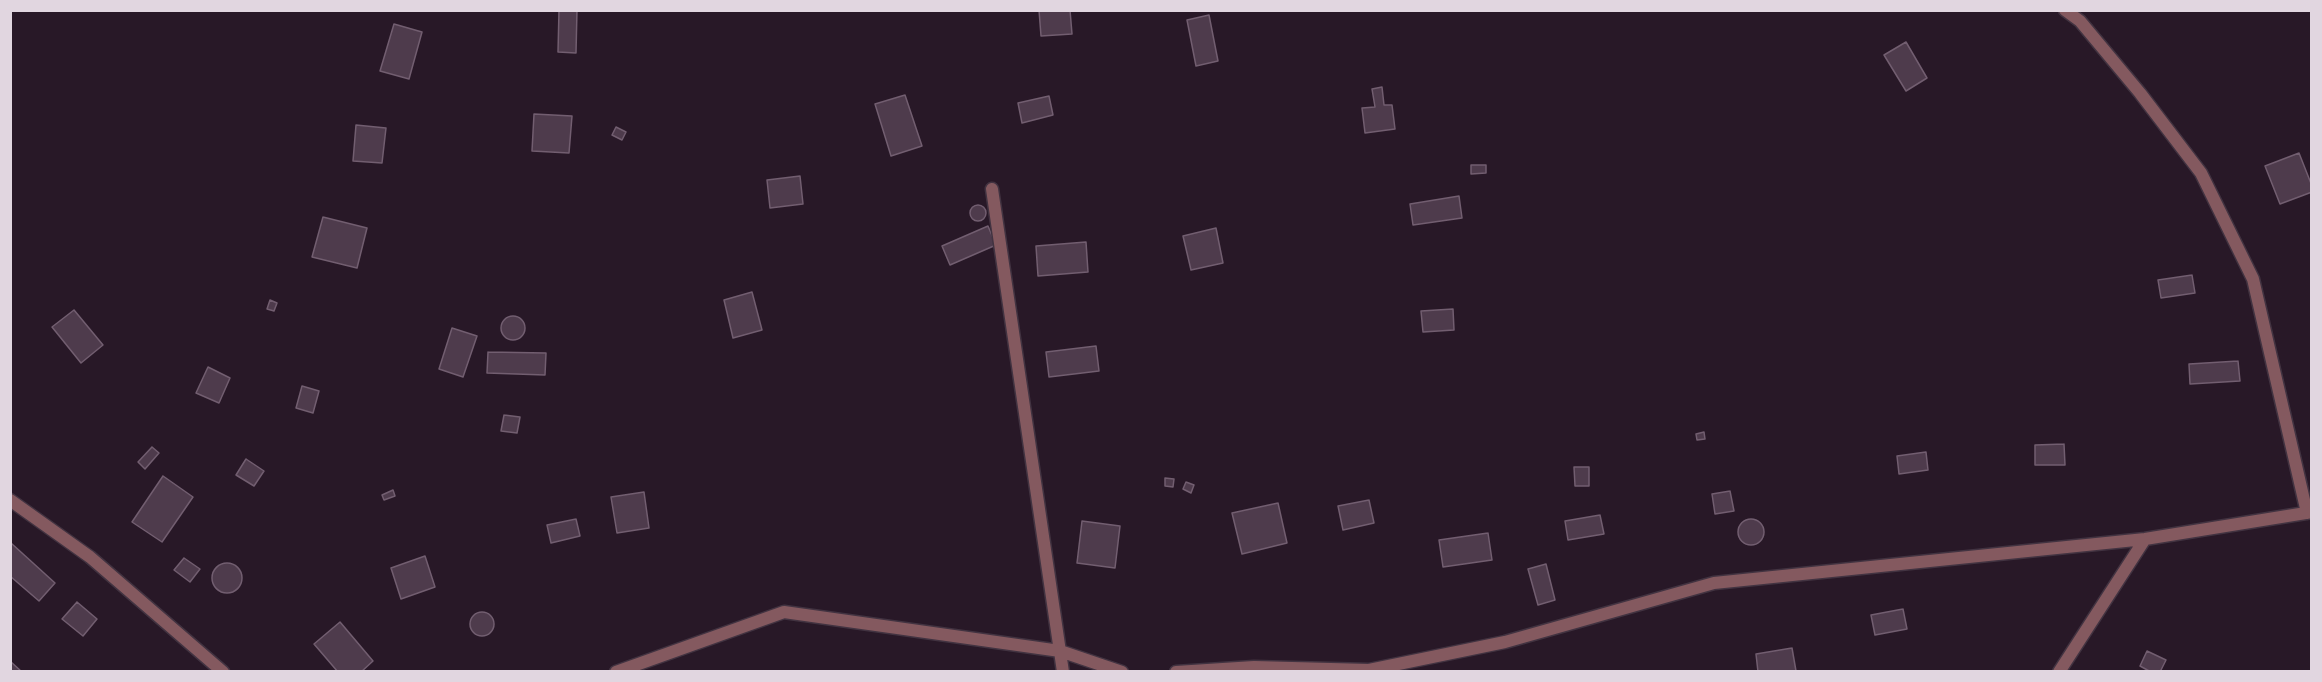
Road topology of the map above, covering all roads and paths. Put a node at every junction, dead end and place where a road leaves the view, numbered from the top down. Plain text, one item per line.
1 (2065, 10) edge
2 (992, 189) dead end
3 (10, 500) edge
4 (2309, 513) edge
5 (2145, 540) junction
6 (1060, 651) junction
7 (223, 672) edge
8 (616, 672) edge
9 (1063, 672) edge
10 (1122, 672) edge
11 (1176, 672) edge
12 (2059, 672) edge

1 - 4 street
2 - 6 street
3 - 7 street
4 - 5 street
5 - 11 street
5 - 12 street
6 - 8 street
6 - 9 street
6 - 10 street

